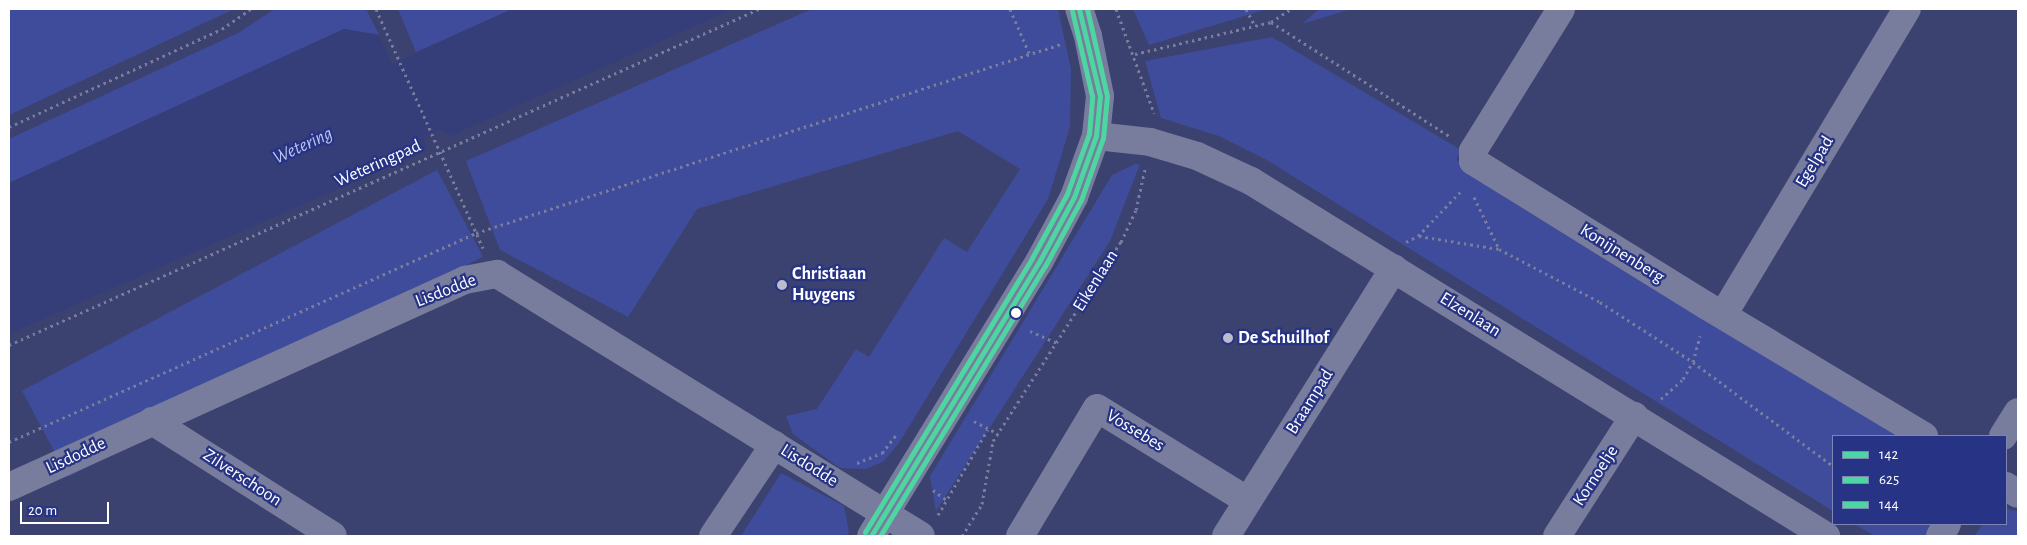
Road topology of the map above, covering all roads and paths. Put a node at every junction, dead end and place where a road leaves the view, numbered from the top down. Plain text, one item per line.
1 (251, 9) edge
2 (376, 9) edge
3 (759, 9) edge
4 (1010, 9) edge
5 (1079, 9) edge
6 (1116, 9) edge
7 (1246, 9) edge
8 (1291, 9) edge
9 (1561, 9) edge
10 (1907, 9) edge
11 (1271, 22) junction
12 (1254, 24) junction
13 (1088, 36) junction
14 (1029, 53) junction
15 (1135, 54) junction
16 (9, 126) edge
17 (1096, 136) junction
18 (1150, 142) junction
19 (440, 151) junction
20 (1474, 168) junction
21 (476, 233) junction
22 (1418, 236) junction
23 (1499, 249) junction
24 (1388, 264) junction
25 (497, 274) junction
26 (1715, 311) junction
27 (1026, 329) dead end
28 (1057, 343) junction
29 (9, 345) edge
30 (1693, 362) junction
31 (2018, 412) edge
32 (1634, 416) junction
33 (152, 421) junction
34 (988, 429) dead end
35 (900, 430) dead end
36 (1922, 435) edge
37 (2004, 435) edge
38 (9, 442) edge
39 (774, 445) junction
40 (1832, 465) edge
41 (823, 475) junction
42 (9, 487) edge
43 (2007, 487) edge
44 (2018, 494) edge
45 (1248, 501) junction
46 (885, 513) junction
47 (1947, 525) edge
48 (927, 529) edge
49 (333, 536) edge
50 (713, 536) edge
51 (871, 536) edge
52 (962, 536) edge
53 (1020, 536) edge
54 (1226, 536) edge
55 (1558, 536) edge
56 (1826, 536) edge
57 (1940, 536) edge

1 - 16 path
2 - 19 path
3 - 19 path, Weteringpad
4 - 14 path
5 - 13 street
6 - 15 path, Eikenlaan
7 - 12 path
8 - 11 path
9 - 20 street
10 - 26 street, Egelpad
11 - 12 path
11 - 20 path
12 - 15 path
13 - 14 path
13 - 17 street
14 - 21 path
15 - 18 path, Eikenlaan
17 - 18 street, Elzenlaan
17 - 46 street
18 - 24 street, Elzenlaan
18 - 28 path, Eikenlaan
19 - 21 path
19 - 29 path, Weteringpad
20 - 22 path
20 - 23 path
20 - 26 street, Konijnenberg
21 - 25 path
21 - 38 path
22 - 23 path
22 - 24 path
23 - 30 path
24 - 32 street, Elzenlaan
24 - 45 street, Braampad
25 - 33 street, Lisdodde
25 - 39 street, Lisdodde
26 - 30 path
26 - 36 street, Konijnenberg
27 - 28 path
28 - 52 path, Eikenlaan
30 - 32 path
30 - 40 path
31 - 37 street
32 - 55 street, Kornoelje
32 - 56 street, Elzenlaan
33 - 42 street, Lisdodde
33 - 49 street, Zilverschoon
34 - 48 path
35 - 41 path
39 - 41 street, Lisdodde
39 - 50 street
41 - 46 street, Lisdodde
43 - 44 street
45 - 53 street, Vossebes
45 - 54 street, Braampad
46 - 48 street
46 - 51 street
47 - 57 street

